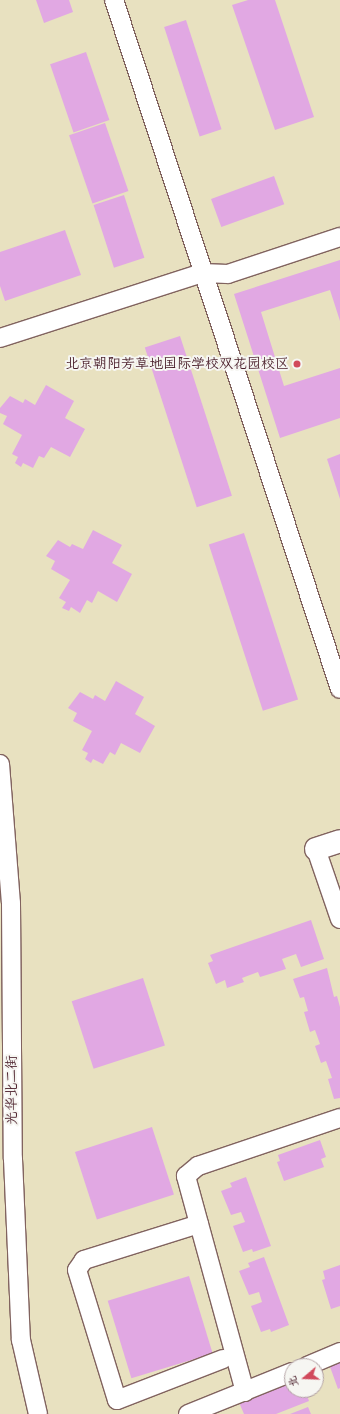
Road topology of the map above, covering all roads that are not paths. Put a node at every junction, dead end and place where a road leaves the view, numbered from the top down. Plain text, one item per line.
1 (114, 0) edge
2 (340, 237) edge
3 (202, 273) junction
4 (0, 338) edge
5 (340, 689) edge
6 (0, 764) edge
7 (340, 841) edge
8 (316, 849) joint
9 (340, 919) edge
10 (340, 1118) edge
11 (199, 1224) junction
12 (340, 1352) edge
13 (224, 1359) dead end
14 (324, 1359) edge
15 (284, 1375) edge
16 (245, 1392) junction
17 (38, 1414) edge
18 (188, 1414) edge

1 - 3 street
2 - 3 street
3 - 4 street
3 - 5 street
6 - 17 street, 光华北二街
7 - 8 street
8 - 9 street
10 - 11 street
11 - 13 street
11 - 16 street
12 - 14 street
15 - 16 street
16 - 18 street

